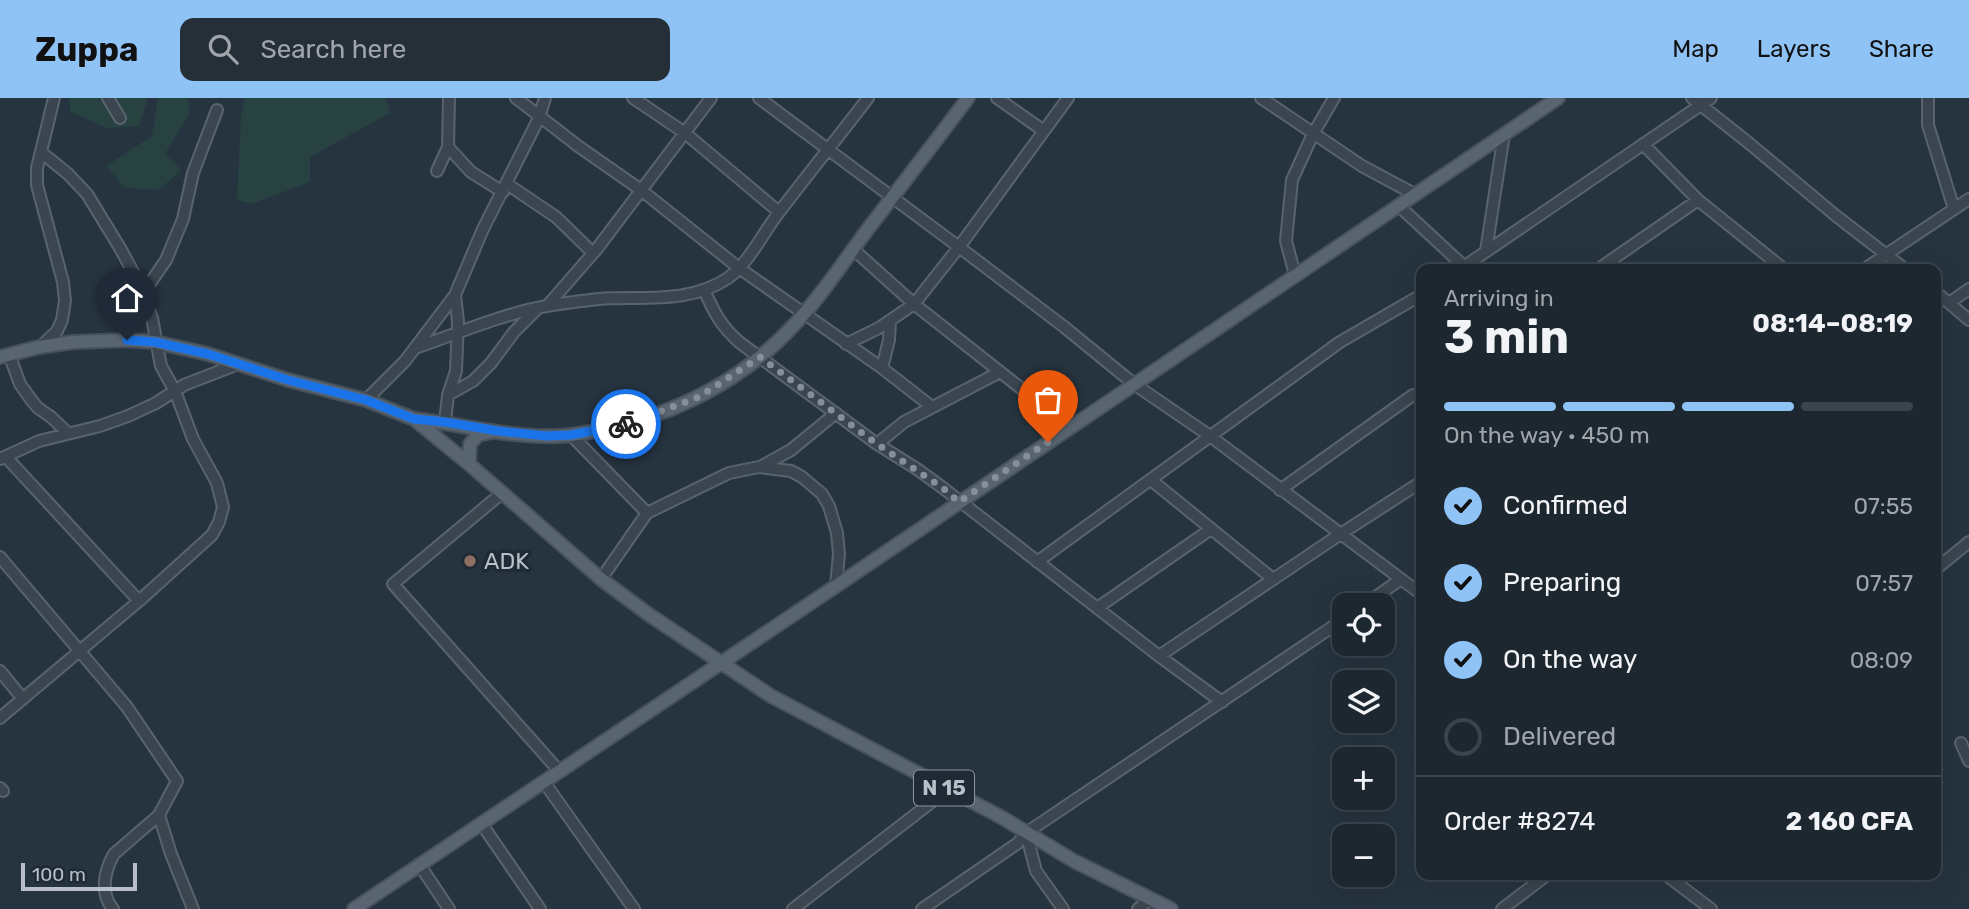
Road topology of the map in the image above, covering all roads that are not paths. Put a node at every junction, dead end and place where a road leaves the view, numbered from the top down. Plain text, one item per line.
1 (54, 98) edge
2 (108, 98) edge
3 (449, 98) edge
4 (516, 98) edge
5 (545, 98) edge
6 (633, 98) edge
7 (711, 98) edge
8 (759, 98) edge
9 (868, 98) edge
10 (968, 98) edge
11 (997, 98) edge
12 (1068, 98) edge
13 (1261, 98) edge
14 (1334, 98) edge
15 (1558, 98) edge
16 (1711, 98) edge
17 (1928, 98) edge
18 (1696, 102) edge
19 (217, 110) dead end
20 (120, 118) dead end
21 (539, 118) junction
22 (1044, 131) junction
23 (685, 133) junction
24 (1314, 134) junction
25 (1504, 134) junction
26 (1643, 145) junction
27 (448, 146) junction
28 (828, 151) junction
29 (41, 152) junction
30 (437, 171) dead end
31 (505, 188) junction
32 (641, 190) junction
33 (1416, 195) junction
34 (893, 196) junction
35 (1969, 199) edge
36 (1698, 200) junction
37 (1399, 206) junction
38 (1954, 209) junction
39 (779, 212) junction
40 (959, 247) junction
41 (853, 249) junction
42 (1486, 251) junction
43 (593, 254) junction
44 (1886, 254) junction
45 (1460, 264) edge
46 (1469, 264) edge
47 (1606, 264) edge
48 (1778, 264) edge
49 (1872, 264) edge
50 (1898, 264) edge
51 (740, 268) junction
52 (1295, 275) junction
53 (1969, 289) edge
54 (704, 290) junction
55 (142, 295) junction
56 (455, 295) junction
57 (1941, 296) edge
58 (1416, 298) edge
59 (1950, 303) junction
60 (914, 304) junction
61 (542, 307) junction
62 (803, 314) junction
63 (1969, 320) edge
64 (890, 321) junction
65 (458, 334) junction
66 (155, 342) junction
67 (846, 344) junction
68 (39, 347) junction
69 (415, 348) junction
70 (4, 355) edge
71 (760, 357) junction
72 (238, 364) junction
73 (882, 368) junction
74 (1000, 372) junction
75 (1134, 384) junction
76 (175, 391) junction
77 (1413, 395) dead end
78 (448, 396) junction
79 (366, 400) junction
80 (932, 407) junction
81 (836, 413) junction
82 (414, 419) junction
83 (445, 422) junction
84 (1070, 427) junction
85 (498, 431) junction
86 (68, 433) junction
87 (571, 435) junction
88 (1210, 436) junction
89 (877, 444) junction
90 (791, 450) junction
91 (3, 458) edge
92 (469, 464) junction
93 (759, 467) junction
94 (791, 471) junction
95 (1151, 480) junction
96 (1416, 485) edge
97 (1280, 490) junction
98 (502, 493) junction
99 (959, 502) junction
100 (647, 513) junction
101 (1211, 529) junction
102 (1339, 534) junction
103 (1969, 542) edge
104 (0, 557) edge
105 (1037, 562) junction
106 (1941, 565) edge
107 (601, 579) junction
108 (1273, 579) junction
109 (1401, 579) junction
110 (836, 586) junction
111 (1416, 590) edge
112 (1381, 593) edge
113 (139, 601) junction
114 (1097, 608) junction
115 (1332, 627) edge
116 (79, 651) junction
117 (1160, 656) junction
118 (721, 662) junction
119 (0, 671) edge
120 (23, 699) junction
121 (1222, 702) junction
122 (0, 718) edge
123 (1961, 743) dead end
124 (1969, 761) edge
125 (560, 772) junction
126 (544, 782) junction
127 (947, 790) junction
128 (159, 815) junction
129 (481, 823) junction
130 (1026, 833) junction
131 (419, 864) junction
132 (1540, 880) edge
133 (1673, 880) edge
134 (1150, 899) junction
135 (799, 907) edge
136 (113, 909) edge
137 (193, 909) edge
138 (354, 909) edge
139 (449, 909) edge
140 (540, 909) edge
141 (635, 909) edge
142 (922, 909) edge
143 (1063, 909) edge
144 (1138, 909) edge
145 (1171, 909) edge
146 (1502, 909) edge
147 (1711, 909) edge

1 - 29 street
2 - 20 street
3 - 27 street
4 - 21 street
5 - 21 street
6 - 23 street
7 - 23 street
8 - 28 street
9 - 28 street
10 - 34 main road
11 - 22 street
12 - 22 street
13 - 24 street
14 - 24 street
15 - 25 main road
16 - 18 street
17 - 38 street
18 - 26 street
18 - 44 street
19 - 55 street
21 - 31 street
21 - 32 street
22 - 40 street
23 - 32 street
23 - 39 street
24 - 33 street
24 - 52 street
25 - 33 main road
25 - 42 street
26 - 36 street
26 - 42 street
27 - 30 street
27 - 31 street
28 - 34 street
28 - 39 street
29 - 55 street
29 - 68 street
31 - 43 street
31 - 56 street
32 - 43 street
32 - 51 street
33 - 37 main road
34 - 40 street
34 - 41 main road
35 - 38 street
36 - 47 street
36 - 48 street
37 - 45 street
37 - 52 main road
38 - 44 street
39 - 51 street
40 - 60 street
40 - 75 street
41 - 60 street
41 - 62 main road
42 - 46 street
43 - 61 street
44 - 49 street
44 - 50 street
51 - 54 street
51 - 62 street
52 - 75 main road
53 - 59 street
54 - 61 street
54 - 71 street
55 - 66 street
56 - 65 street
56 - 69 street
57 - 59 street
58 - 88 street
59 - 63 street
60 - 64 street
60 - 74 street
61 - 65 street
61 - 78 street
62 - 67 street
62 - 71 main road
64 - 67 street
64 - 73 street
65 - 69 street
65 - 78 street
66 - 68 main road, N 15
66 - 72 main road, N 15
66 - 76 street
67 - 73 street
68 - 70 main road, N 15
69 - 79 street
70 - 86 street
71 - 81 street
71 - 87 main road
72 - 76 street
72 - 79 main road, N 15
73 - 80 street
74 - 80 street
74 - 84 street
75 - 84 main road
75 - 88 street
76 - 86 street
76 - 113 street
77 - 97 street
78 - 83 street
79 - 82 main road, N 15
80 - 89 street
81 - 89 street
81 - 90 street
82 - 83 main road
82 - 92 main road, N 15
83 - 85 main road
84 - 99 main road
85 - 87 main road
85 - 92 main road
86 - 91 street
87 - 100 street
88 - 95 street
88 - 97 street
89 - 99 street
90 - 93 street
90 - 94 street
91 - 113 street
92 - 98 main road, N 15
93 - 94 street
93 - 100 street
94 - 110 street
95 - 101 street
95 - 105 street
96 - 102 street
97 - 102 street
98 - 107 main road, N 15
98 - 125 street
99 - 105 street
99 - 110 main road
100 - 107 street
101 - 108 street
101 - 114 street
102 - 108 street
102 - 109 street
103 - 106 street
104 - 116 street
105 - 114 street
107 - 118 main road, N 15
108 - 117 street
109 - 111 street
109 - 112 street
110 - 118 main road
113 - 116 street
114 - 117 street
115 - 121 street
116 - 120 street
116 - 128 street
117 - 121 street
118 - 125 main road
118 - 127 main road, N 15
119 - 120 street
120 - 122 street
121 - 130 street
123 - 124 street
125 - 126 main road
126 - 129 main road
126 - 141 street
127 - 130 main road, N 15
127 - 135 street
128 - 136 street
128 - 137 street
129 - 131 main road
129 - 140 street
130 - 134 main road, N 15
130 - 142 street
130 - 143 street
131 - 138 main road
131 - 139 street
132 - 146 street
133 - 147 street
134 - 144 street
134 - 145 main road, N 15

